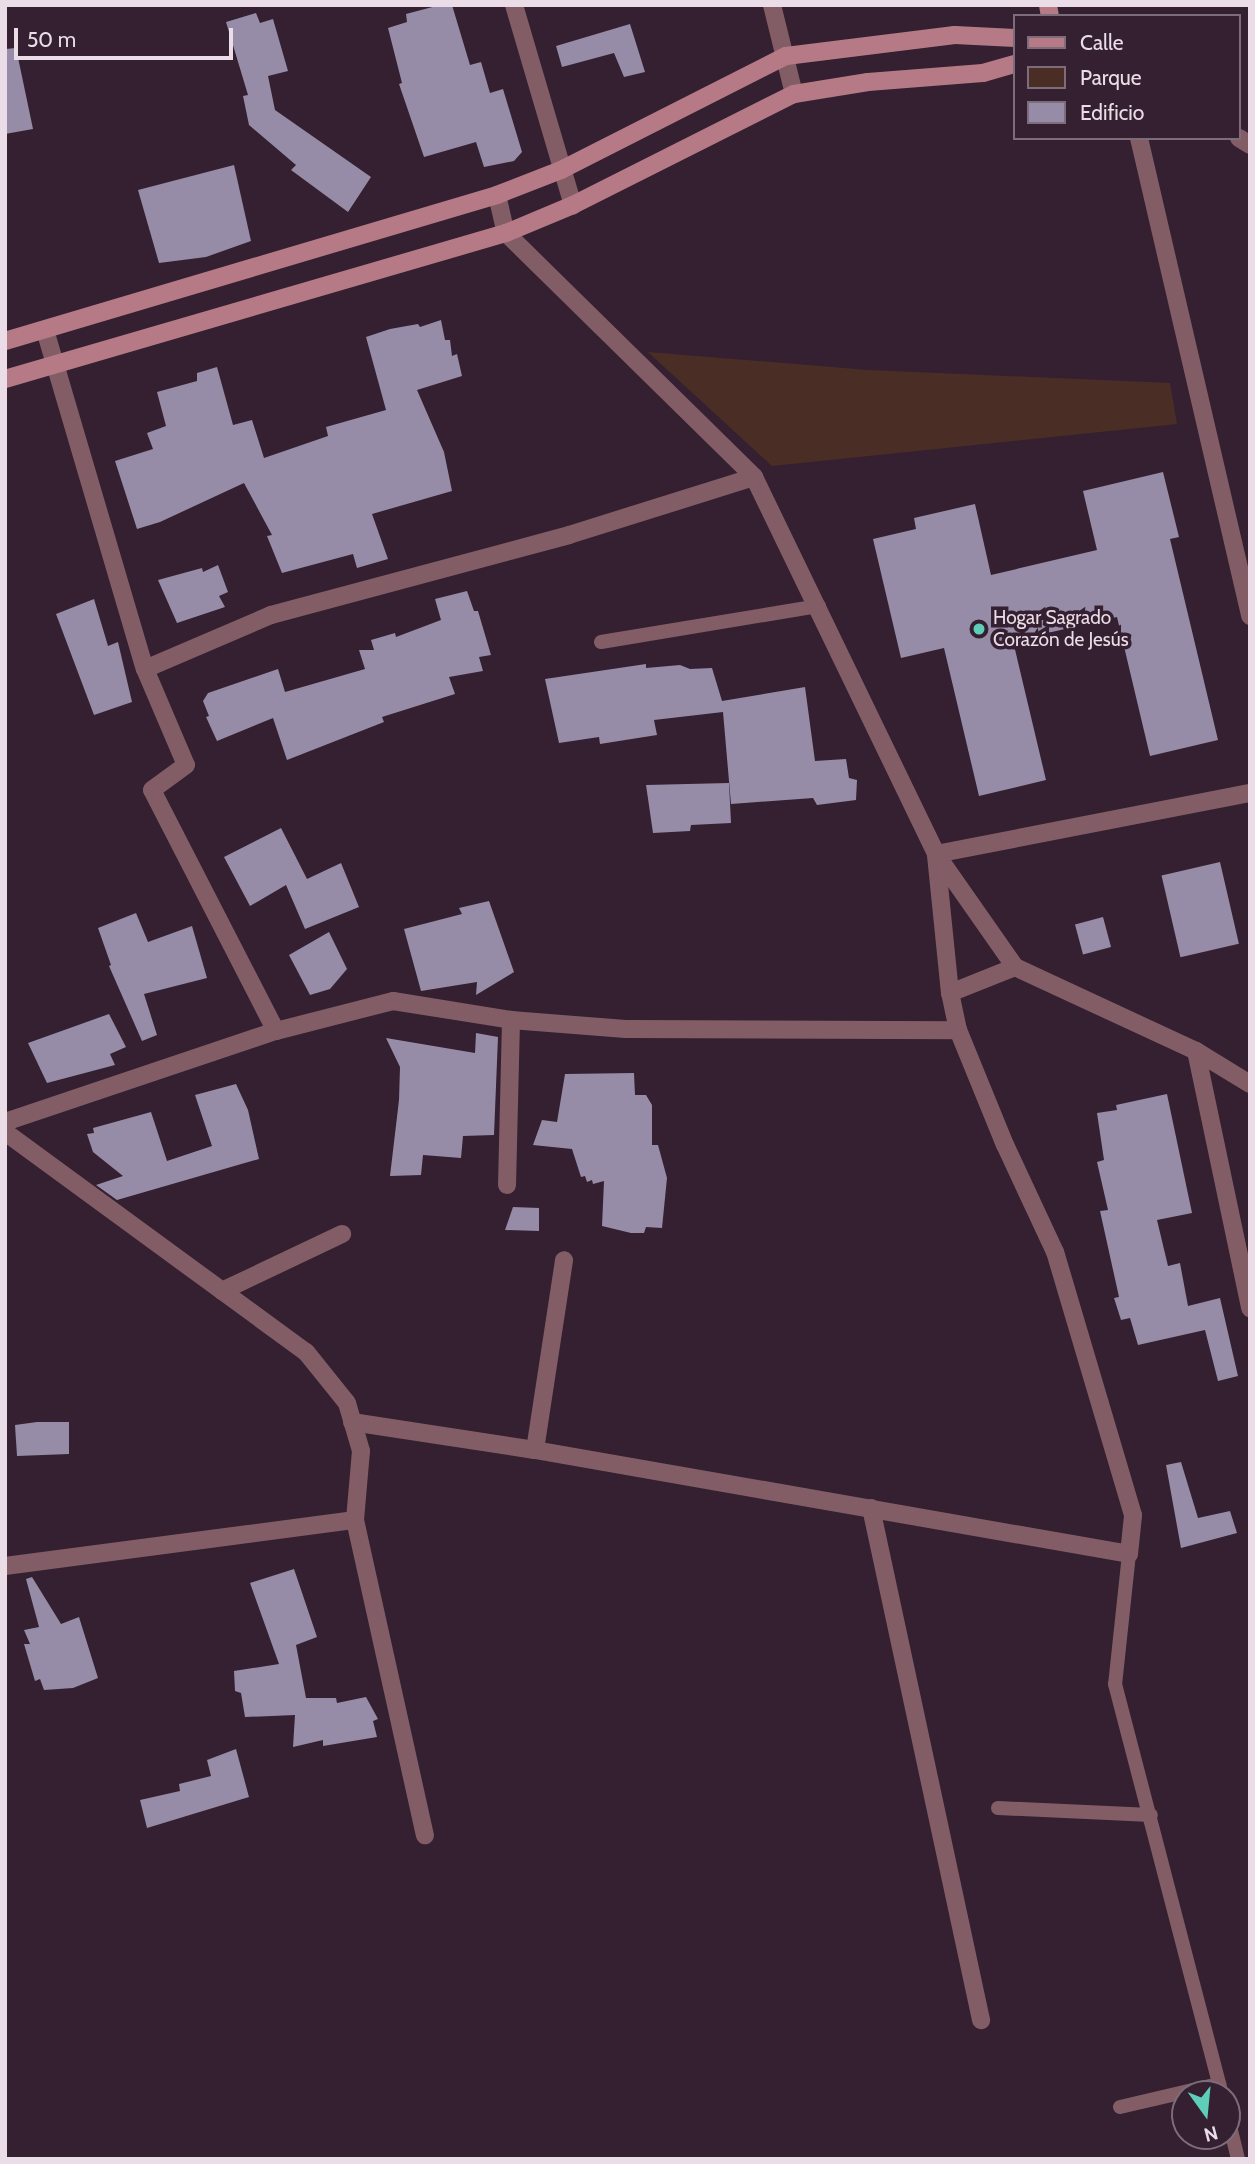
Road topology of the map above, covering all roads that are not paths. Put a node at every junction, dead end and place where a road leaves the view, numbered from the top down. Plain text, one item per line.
1 (514, 5) edge
2 (772, 5) edge
3 (1014, 38) edge
4 (786, 55) junction
5 (1014, 64) edge
6 (794, 94) junction
7 (1139, 140) edge
8 (561, 170) junction
9 (497, 195) junction
10 (573, 205) junction
11 (506, 233) junction
12 (45, 330) junction
13 (5, 341) edge
14 (55, 364) junction
15 (5, 379) edge
16 (754, 477) junction
17 (819, 606) junction
18 (1250, 616) edge
19 (601, 642) dead end
20 (145, 669) junction
21 (1250, 793) edge
22 (936, 854) junction
23 (1016, 967) junction
24 (950, 993) junction
25 (511, 1020) junction
26 (958, 1030) junction
27 (276, 1031) junction
28 (1196, 1051) junction
29 (1250, 1084) edge
30 (5, 1122) edge
31 (5, 1132) edge
32 (507, 1185) dead end
33 (342, 1234) dead end
34 (564, 1260) dead end
35 (222, 1291) junction
36 (1250, 1308) edge
37 (352, 1422) junction
38 (535, 1450) junction
39 (871, 1508) junction
40 (355, 1520) junction
41 (1129, 1553) junction
42 (5, 1566) edge
43 (998, 1808) dead end
44 (1151, 1815) junction
45 (425, 1835) dead end
46 (981, 2020) dead end
47 (1219, 2080) edge
48 (1171, 2098) edge
49 (1120, 2107) dead end

1 - 8 street
2 - 4 street
3 - 4 street
4 - 6 street
4 - 8 street
5 - 6 street
6 - 10 street
7 - 18 street
8 - 9 street
8 - 10 street
9 - 11 street
9 - 12 street
10 - 11 street
11 - 14 street
11 - 16 street
12 - 13 street
12 - 14 street
14 - 15 street
14 - 20 street
16 - 17 street
16 - 20 street
17 - 19 lane
17 - 22 street
20 - 27 street
21 - 22 street
22 - 23 street
22 - 24 street
23 - 24 street
23 - 28 street
24 - 26 street
25 - 26 street
25 - 27 street
25 - 32 street
26 - 41 street
27 - 30 street
28 - 29 street
28 - 36 street
31 - 35 street
33 - 35 street
34 - 38 street
35 - 37 street
37 - 38 street
37 - 40 street
38 - 39 street
39 - 41 street
39 - 46 street
40 - 42 street
40 - 45 street
41 - 44 lane
43 - 44 lane
44 - 47 lane
48 - 49 lane

